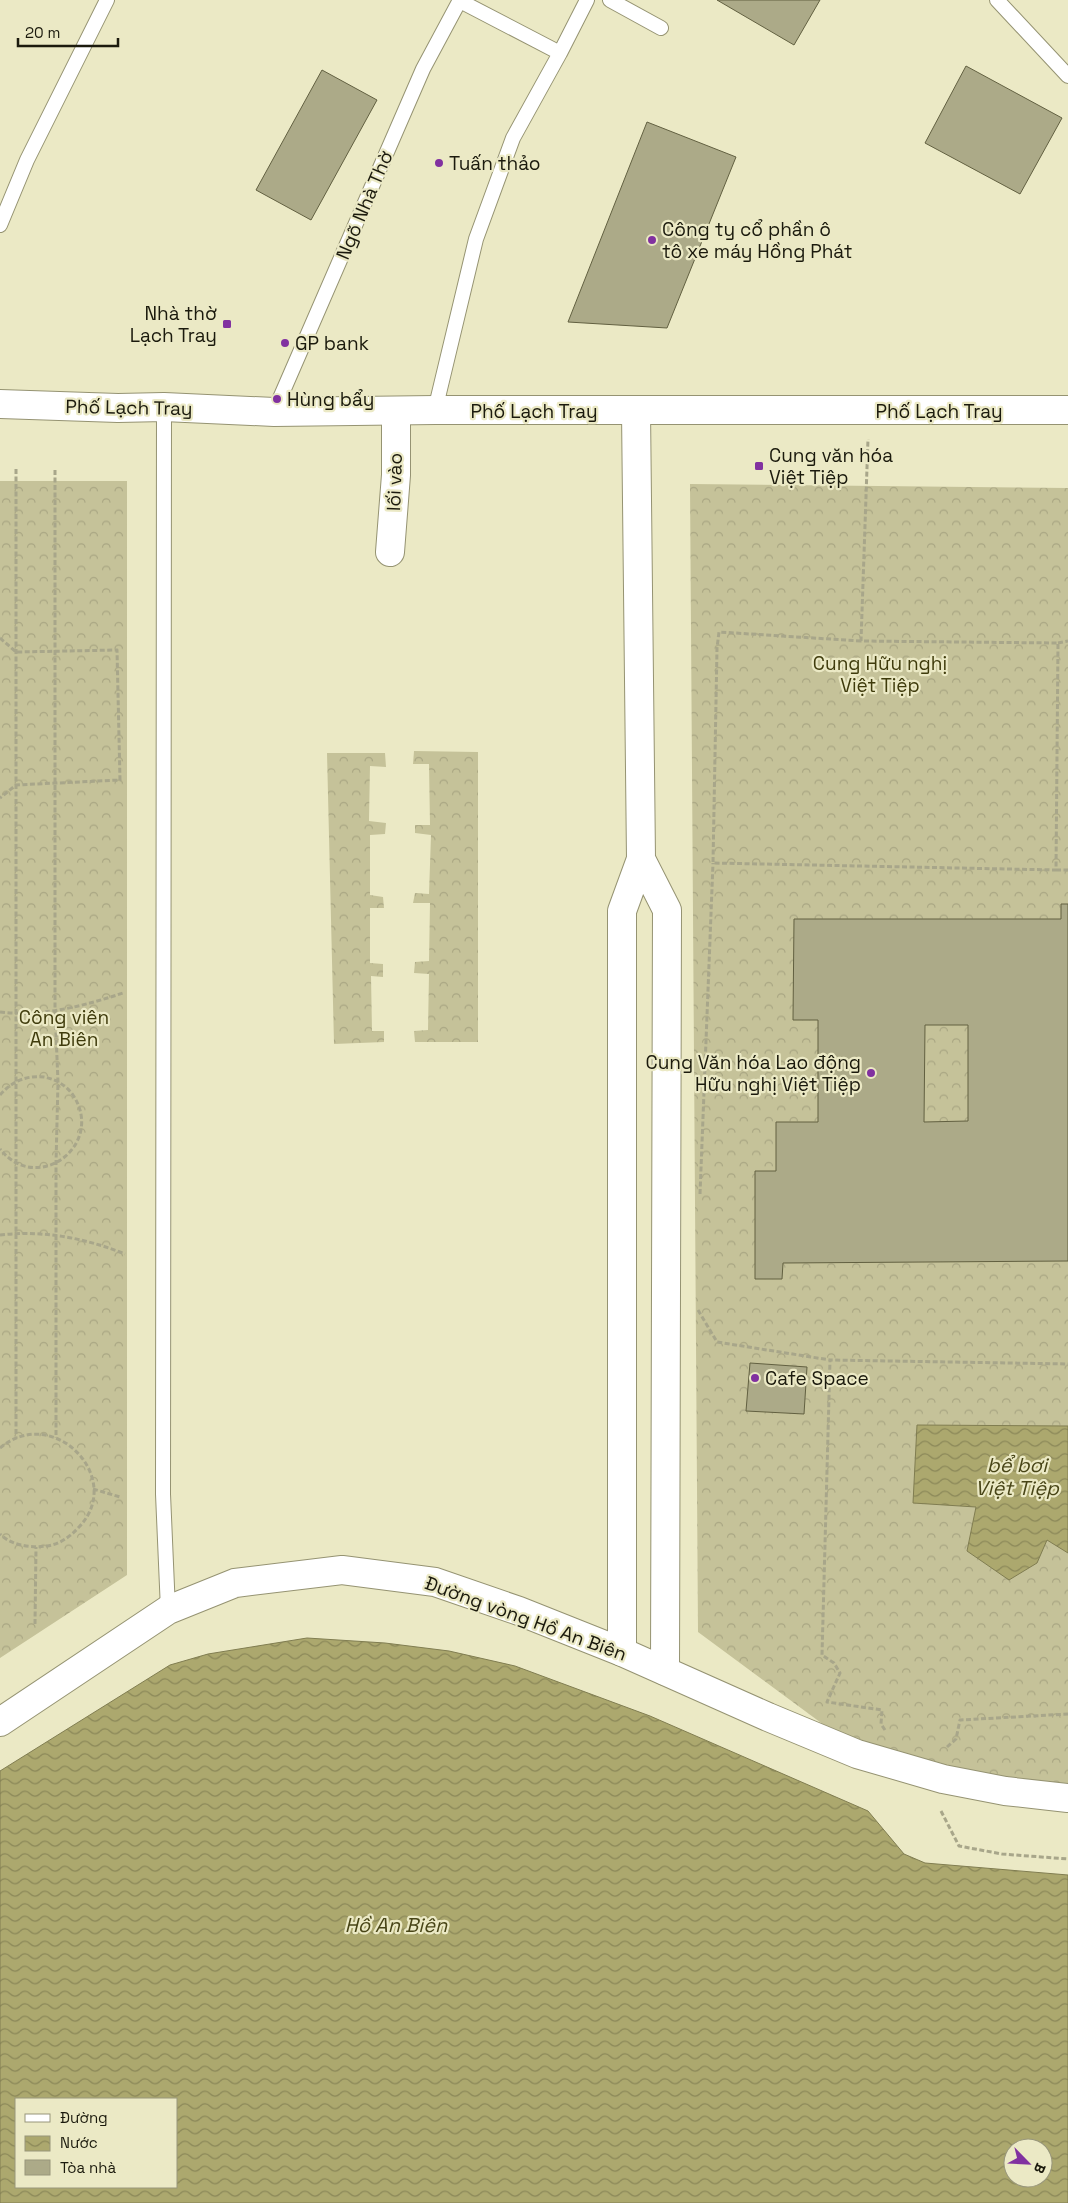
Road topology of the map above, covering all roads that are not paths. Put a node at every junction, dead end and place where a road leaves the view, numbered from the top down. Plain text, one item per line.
1 (107, 0) edge
2 (587, 0) edge
3 (610, 0) edge
4 (997, 0) edge
5 (460, 1) edge
6 (661, 28) dead end
7 (560, 53) junction
8 (1068, 76) edge
9 (0, 225) edge
10 (0, 404) edge
11 (164, 406) junction
12 (435, 410) junction
13 (1068, 410) edge
14 (396, 411) junction
15 (636, 411) junction
16 (274, 412) junction
17 (390, 552) dead end
18 (641, 859) junction
19 (622, 1146) junction
20 (666, 1147) junction
21 (666, 1323) junction
22 (622, 1324) junction
23 (168, 1610) junction
24 (622, 1652) junction
25 (665, 1671) junction
26 (0, 1722) edge
27 (1068, 1798) edge

1 - 9 lane
2 - 7 lane
3 - 6 lane
4 - 8 lane
5 - 7 lane
5 - 16 lane, Ngõ Nhà Thờ
7 - 12 lane
10 - 11 street, Phố Lạch Tray
11 - 16 street, Phố Lạch Tray
11 - 23 lane
12 - 14 street, Phố Lạch Tray
12 - 15 street, Phố Lạch Tray
13 - 15 street, Phố Lạch Tray
14 - 16 street, Phố Lạch Tray
14 - 17 street, lối vào
15 - 18 street
18 - 19 street
18 - 20 street
19 - 20 street
19 - 22 street
20 - 21 street
21 - 22 street
21 - 25 street
22 - 24 street
23 - 24 street, Đường vòng Hồ An Biên
23 - 26 street, Đường vòng Hồ An Biên
24 - 25 street, Đường vòng Hồ An Biên
25 - 27 street, Đường vòng Hồ An Biên

